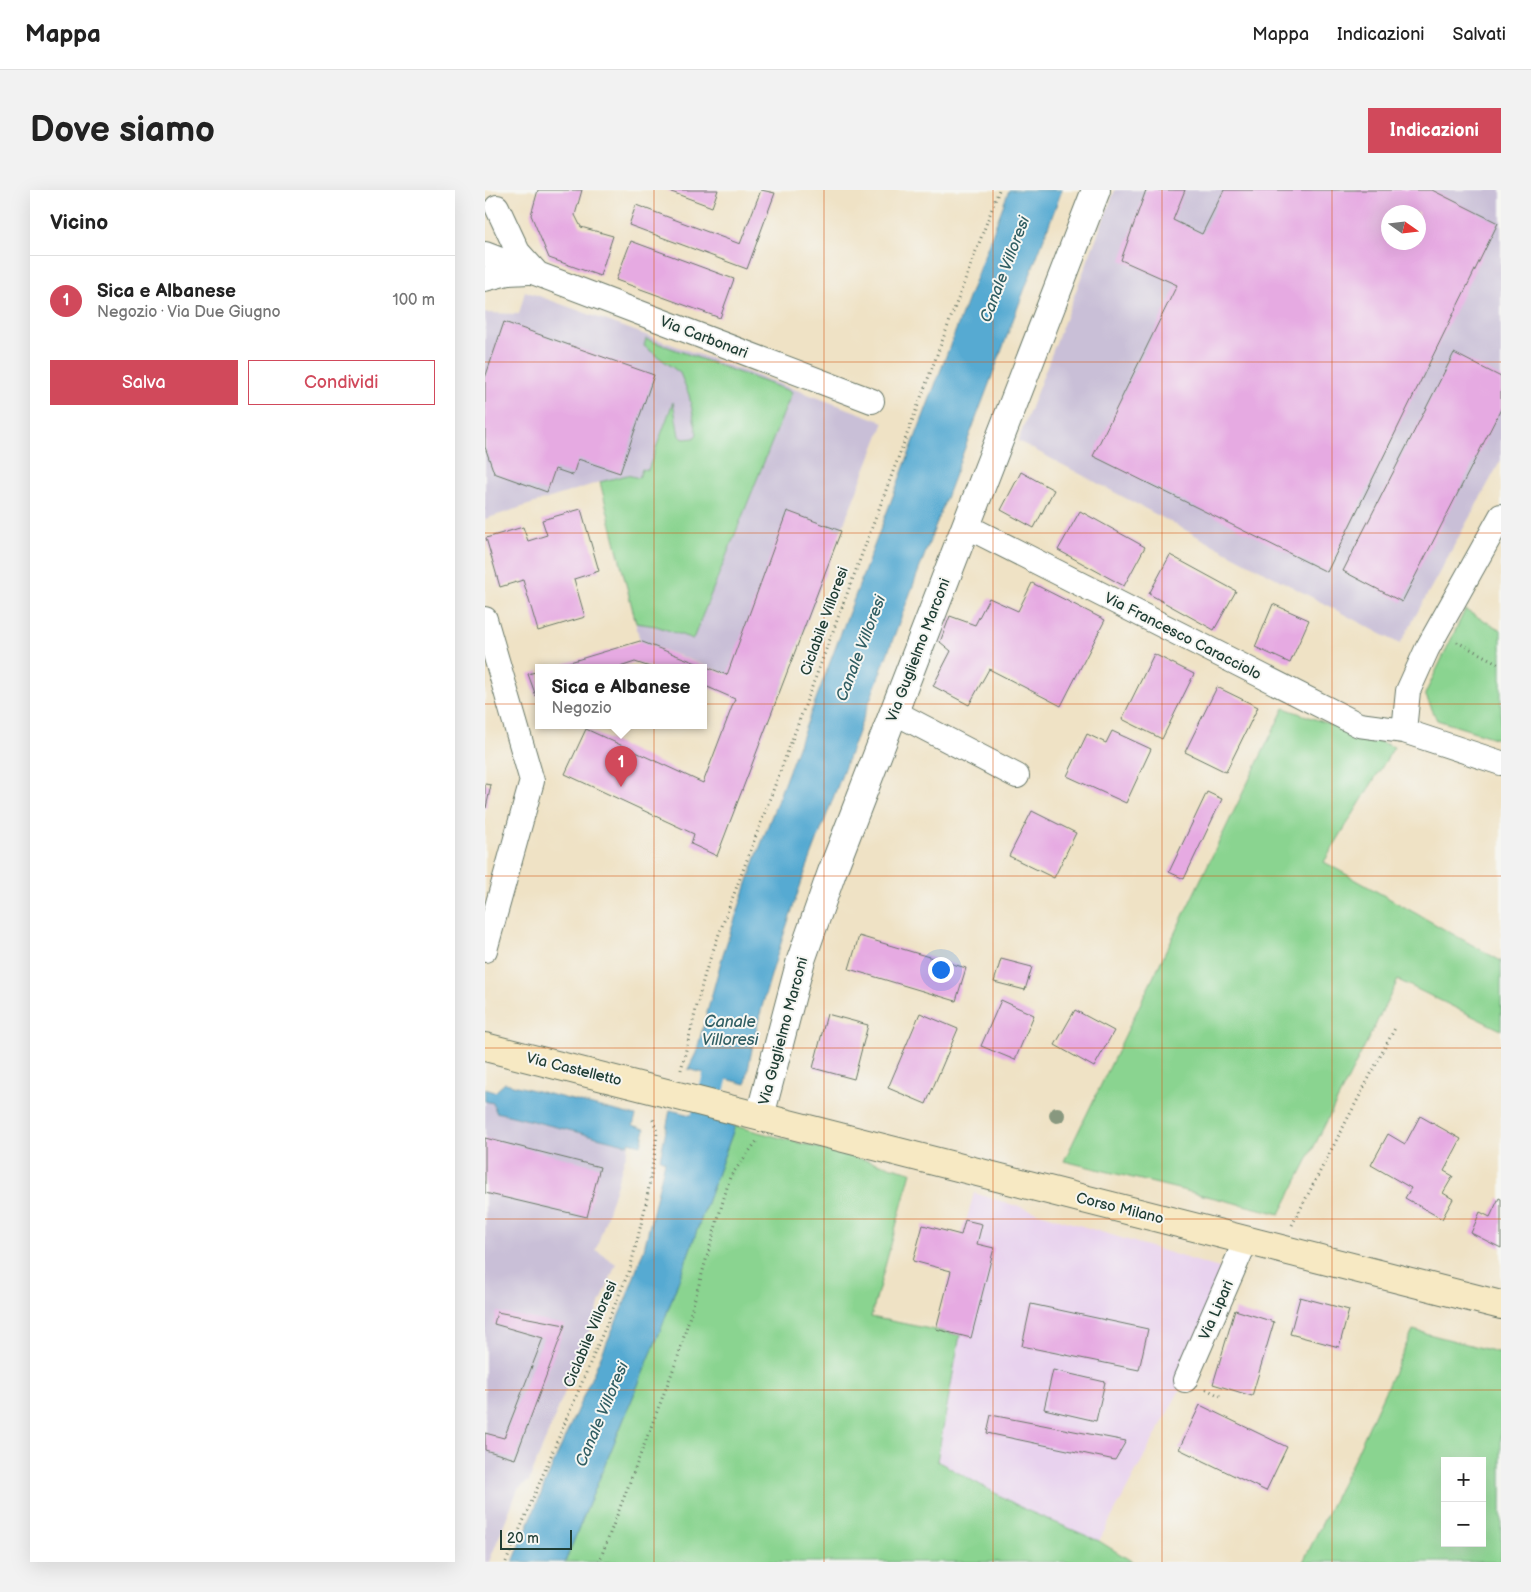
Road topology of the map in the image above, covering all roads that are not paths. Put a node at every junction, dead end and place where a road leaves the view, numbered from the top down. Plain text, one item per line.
1 (1096, 190) edge
2 (495, 204) edge
3 (485, 254) edge
4 (536, 272) junction
5 (485, 280) edge
6 (872, 401) dead end
7 (1501, 516) edge
8 (966, 526) junction
9 (485, 619) edge
10 (894, 712) junction
11 (1404, 730) junction
12 (1501, 763) edge
13 (1017, 776) dead end
14 (485, 950) edge
15 (485, 1047) edge
16 (758, 1115) junction
17 (1246, 1240) junction
18 (1501, 1304) edge
19 (1185, 1380) dead end

1 - 8 street, Via Guglielmo Marconi
2 - 4 street, Via Carbonari
3 - 4 street, Via Carbonari
4 - 5 street, Via Carbonari
4 - 6 street, Via Carbonari
7 - 11 street
8 - 10 street, Via Guglielmo Marconi
8 - 11 street, Via Francesco Caracciolo
9 - 14 street
10 - 13 street
10 - 16 street, Via Guglielmo Marconi
11 - 12 street, Via Francesco Caracciolo
15 - 16 main road, Via Castelletto
16 - 17 main road, Corso Milano
17 - 18 main road, Corso Milano
17 - 19 street, Via Lipari

